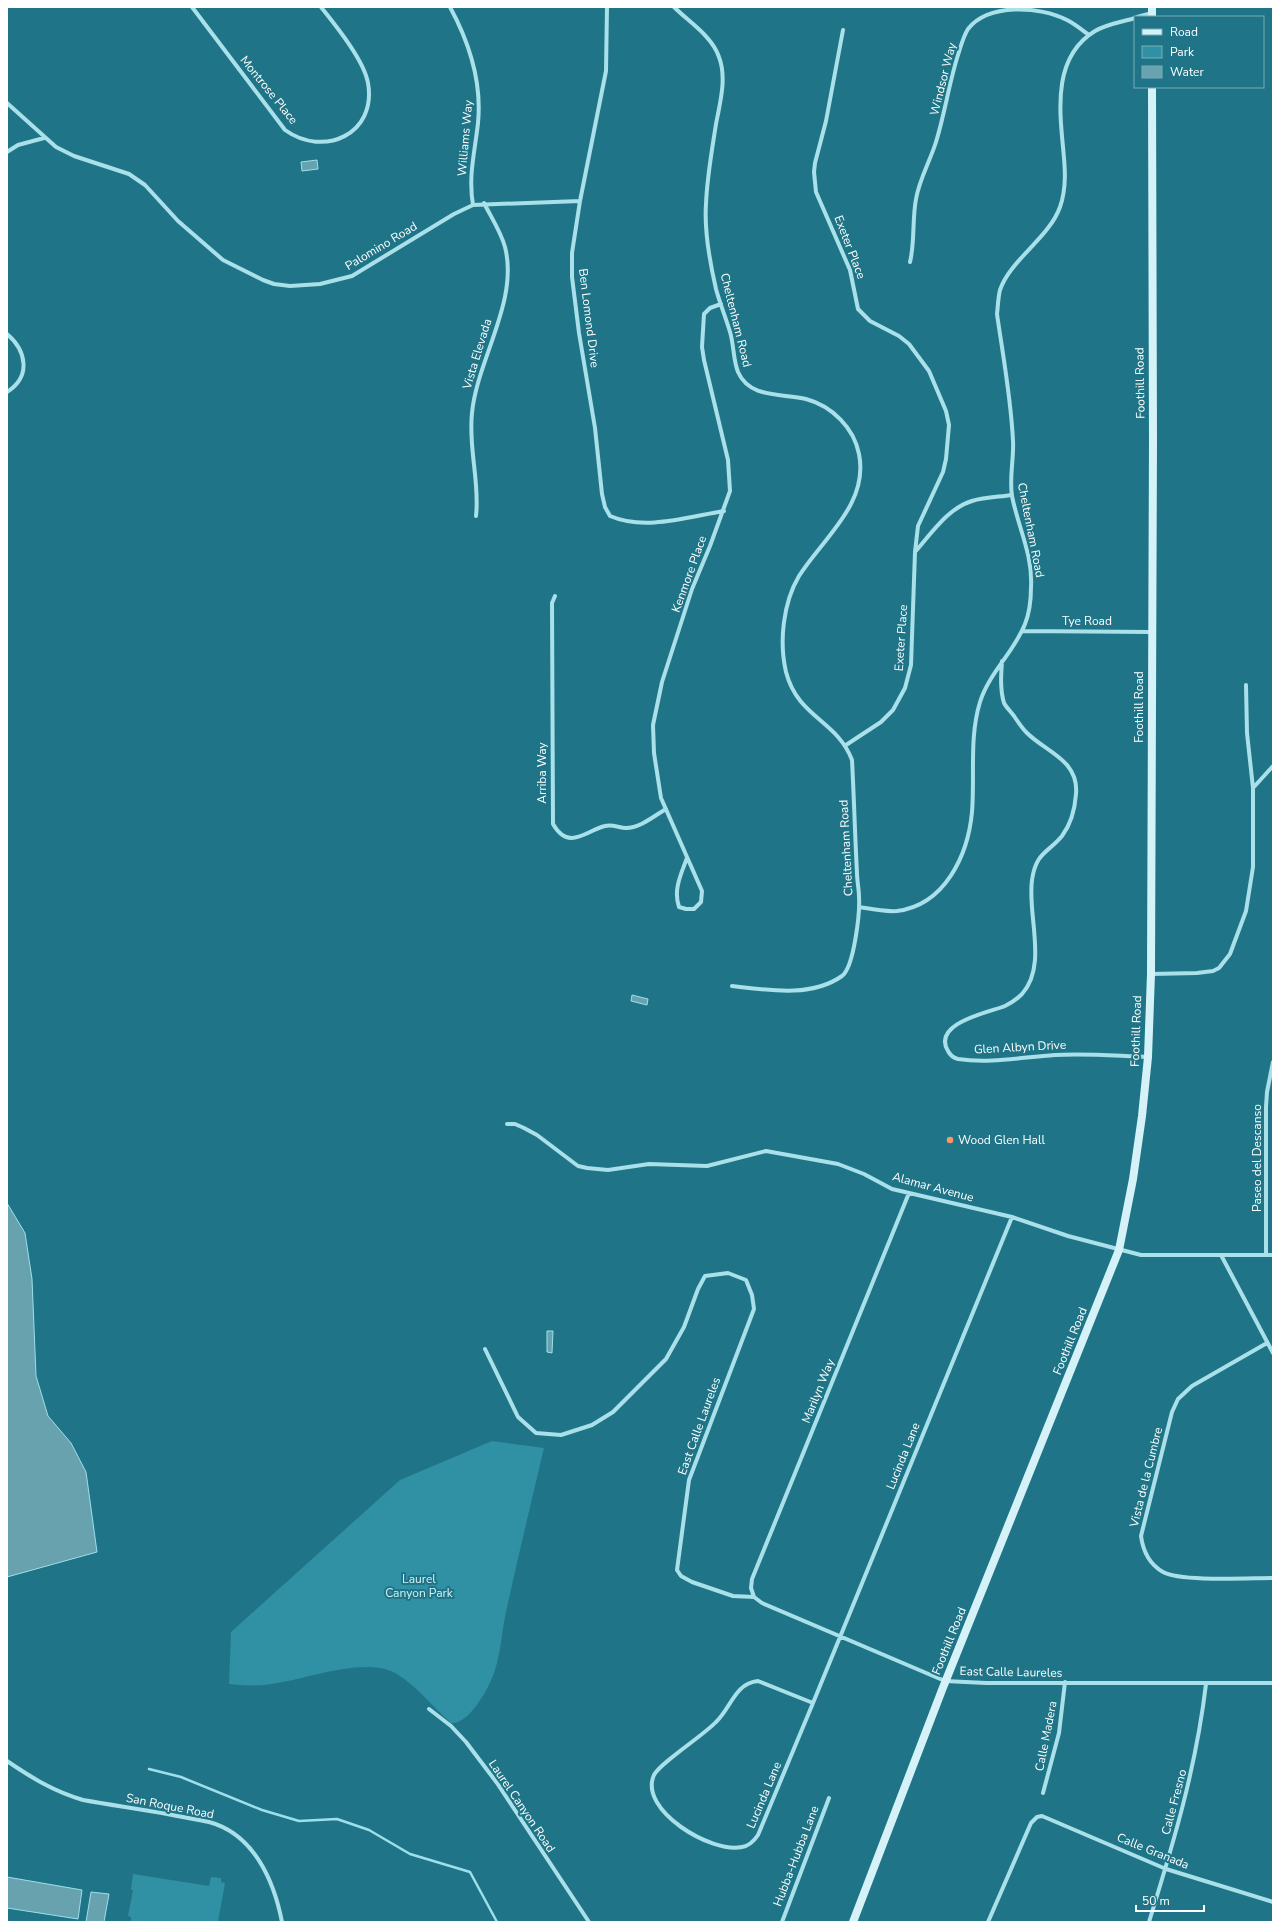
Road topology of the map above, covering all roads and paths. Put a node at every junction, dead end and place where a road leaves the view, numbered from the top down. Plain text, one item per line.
1 (192, 7) edge
2 (322, 7) edge
3 (450, 7) edge
4 (607, 7) edge
5 (674, 7) edge
6 (1152, 12) edge
7 (1139, 16) edge
8 (1134, 18) edge
9 (843, 30) dead end
10 (1089, 35) junction
11 (1152, 88) edge
12 (7, 103) edge
13 (44, 138) junction
14 (7, 152) edge
15 (580, 201) junction
16 (484, 203) junction
17 (473, 205) junction
18 (910, 262) dead end
19 (721, 304) junction
20 (7, 334) edge
21 (7, 392) edge
22 (1012, 495) junction
23 (724, 511) junction
24 (476, 516) dead end
25 (915, 552) junction
26 (555, 596) dead end
27 (1022, 631) junction
28 (1151, 632) junction
29 (1002, 661) junction
30 (1246, 685) dead end
31 (846, 745) junction
32 (1273, 766) edge
33 (1253, 788) junction
34 (666, 809) junction
35 (687, 858) junction
36 (859, 907) junction
37 (1151, 974) junction
38 (732, 986) dead end
39 (1148, 1057) junction
40 (1273, 1062) edge
41 (507, 1124) dead end
42 (909, 1194) junction
43 (1012, 1216) junction
44 (1119, 1250) junction
45 (1221, 1255) junction
46 (1266, 1255) junction
47 (1273, 1255) edge
48 (1267, 1343) junction
49 (485, 1349) dead end
50 (1273, 1353) edge
51 (1273, 1578) edge
52 (754, 1597) junction
53 (840, 1637) junction
54 (945, 1681) junction
55 (1065, 1682) junction
56 (1273, 1683) edge
57 (1206, 1684) junction
58 (813, 1703) junction
59 (429, 1709) dead end
60 (7, 1761) edge
61 (1043, 1793) dead end
62 (829, 1798) dead end
63 (1166, 1869) junction
64 (1273, 1902) edge
65 (282, 1922) edge
66 (589, 1922) edge
67 (782, 1922) edge
68 (853, 1922) edge
69 (988, 1922) edge
70 (1149, 1922) edge

1 - 2 street, Montrose Place
3 - 17 street, Williams Way
4 - 15 street, Ben Lomond Drive
5 - 19 street, Cheltenham Road
6 - 7 street, Cheltenham Road
8 - 10 street, Cheltenham Road
9 - 25 street, Exeter Place
10 - 18 street, Windsor Way
10 - 22 street, Cheltenham Road
11 - 28 main road, Foothill Road
12 - 13 street, Palomino Road
13 - 14 street
13 - 17 street, Palomino Road
15 - 16 street, Palomino Road
15 - 23 street, Ben Lomond Drive
16 - 17 street, Palomino Road
16 - 24 street, Vista Elevada
19 - 23 street, Kenmore Place
19 - 31 street, Cheltenham Road
20 - 21 street
22 - 25 street
22 - 27 street, Cheltenham Road
23 - 34 street, Kenmore Place
25 - 31 street, Exeter Place
26 - 34 street, Arriba Way
27 - 28 street, Tye Road
27 - 29 street, Cheltenham Road
28 - 37 main road, Foothill Road
29 - 36 street, Cheltenham Road
29 - 39 street, Glen Albyn Drive
30 - 33 street
31 - 36 street, Cheltenham Road
32 - 33 street
33 - 37 street
34 - 35 street, Kenmore Place
35 - 35 street, Kenmore Place
36 - 38 street
37 - 39 main road, Foothill Road
39 - 44 main road, Foothill Road
40 - 46 street, Paseo del Descanso
41 - 42 street, Alamar Avenue
42 - 43 street, Alamar Avenue
42 - 52 street, Marilyn Way
43 - 44 street, Alamar Avenue
43 - 53 street, Lucinda Lane
44 - 45 street, Alamar Avenue
44 - 54 main road, Foothill Road
45 - 46 street, Alamar Avenue
45 - 48 street
46 - 47 street, Alamar Avenue
48 - 50 street
48 - 51 street, Vista de la Cumbre
49 - 52 street, East Calle Laureles
52 - 53 street, East Calle Laureles
53 - 54 street, East Calle Laureles
53 - 58 street, Lucinda Lane
54 - 55 street, East Calle Laureles
54 - 68 main road, Foothill Road
55 - 57 street, East Calle Laureles
55 - 61 street, Calle Madera
56 - 57 street, East Calle Laureles
57 - 63 street, Calle Fresno
58 - 58 street, Lucinda Lane
59 - 66 street, Laurel Canyon Road
60 - 65 street, San Roque Road
62 - 67 street, Hubba-Hubba Lane
63 - 64 street, Calle Granada
63 - 69 street, Calle Granada
63 - 70 street, Calle Fresno

